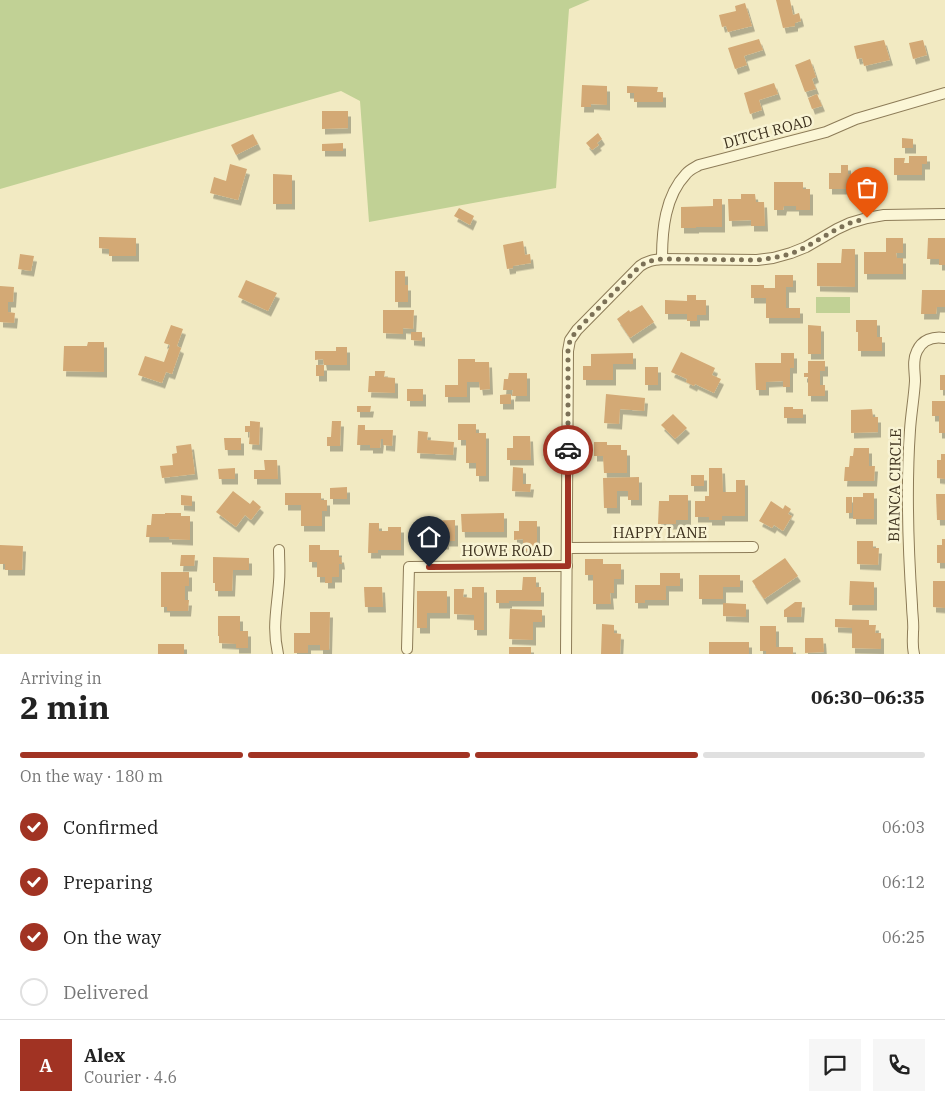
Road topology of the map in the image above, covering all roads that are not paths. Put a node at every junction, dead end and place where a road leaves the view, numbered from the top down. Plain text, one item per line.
1 (945, 93) edge
2 (945, 214) edge
3 (662, 259) junction
4 (945, 338) edge
5 (754, 547) dead end
6 (568, 548) junction
7 (279, 550) dead end
8 (568, 566) junction
9 (407, 649) dead end
10 (278, 654) edge
11 (566, 654) edge
12 (914, 654) edge

1 - 3 street, DITCH ROAD
2 - 3 street
3 - 6 street
4 - 12 street, BIANCA CIRCLE
5 - 6 street, HAPPY LANE
6 - 8 street
7 - 10 street
8 - 9 street, HOWE ROAD
8 - 11 street

